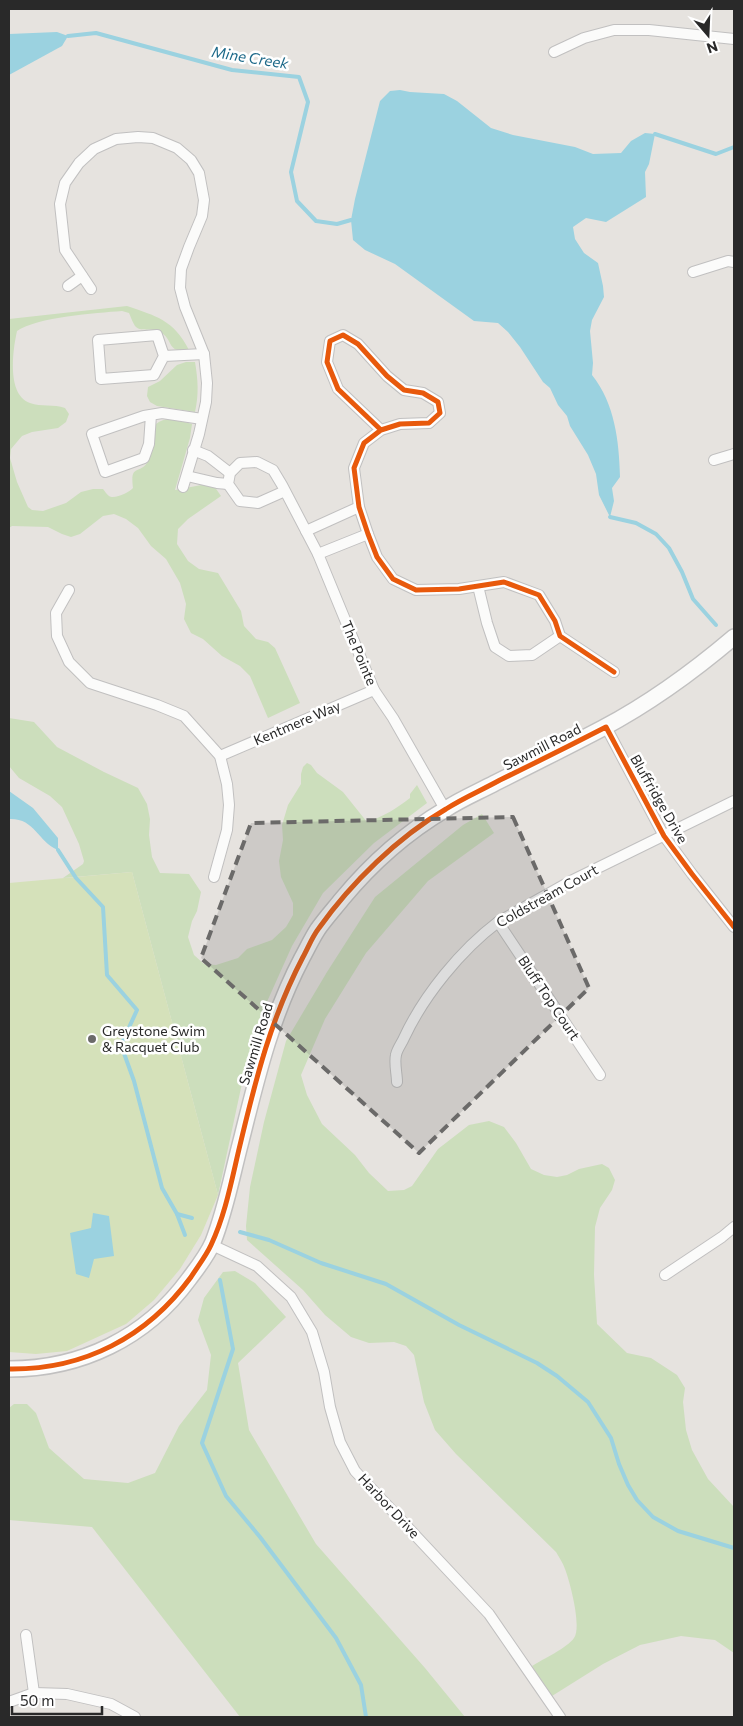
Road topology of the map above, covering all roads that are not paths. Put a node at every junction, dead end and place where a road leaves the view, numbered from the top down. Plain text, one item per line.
1 (734, 39) edge
2 (554, 52) dead end
3 (734, 262) edge
4 (693, 272) dead end
5 (82, 276) junction
6 (68, 286) dead end
7 (90, 288) dead end
8 (204, 354) junction
9 (164, 356) junction
10 (152, 415) junction
11 (202, 419) junction
12 (381, 430) junction
13 (193, 450) junction
14 (734, 454) edge
15 (714, 460) dead end
16 (230, 473) junction
17 (187, 476) junction
18 (228, 484) junction
19 (183, 487) dead end
20 (285, 491) junction
21 (359, 507) junction
22 (306, 532) junction
23 (368, 534) junction
24 (318, 554) junction
25 (478, 586) junction
26 (69, 590) dead end
27 (560, 636) junction
28 (734, 637) edge
29 (614, 672) dead end
30 (374, 690) junction
31 (606, 727) junction
32 (220, 756) junction
33 (734, 801) edge
34 (445, 809) junction
35 (664, 836) junction
36 (214, 877) dead end
37 (498, 922) junction
38 (734, 927) edge
39 (600, 1075) dead end
40 (397, 1082) dead end
41 (734, 1227) edge
42 (212, 1245) junction
43 (665, 1275) dead end
44 (9, 1369) edge
45 (26, 1635) dead end
46 (34, 1693) junction
47 (9, 1702) edge
48 (135, 1717) edge
49 (560, 1717) edge

1 - 2 street
3 - 4 street
5 - 6 street
5 - 7 street
5 - 8 street
8 - 9 street
8 - 11 street
9 - 9 street
10 - 10 street
10 - 11 street
11 - 13 street
12 - 12 street
12 - 21 street
13 - 16 street
13 - 17 street
14 - 15 street
16 - 18 street
16 - 20 street, The Pointe
17 - 18 street
17 - 19 street
18 - 20 street
20 - 22 street, The Pointe
21 - 22 street
21 - 23 street
22 - 24 street, The Pointe
23 - 24 street
23 - 25 street
24 - 30 street, The Pointe
25 - 27 street
25 - 27 street
26 - 32 street
27 - 29 street
28 - 31 street, Sawmill Road
30 - 32 street, Kentmere Way
30 - 34 street, The Pointe
31 - 34 street, Sawmill Road
31 - 35 street, Bluffridge Drive
32 - 36 street
33 - 35 street, Coldstream Court
34 - 42 street, Sawmill Road
35 - 37 street, Coldstream Court
35 - 38 street, Bluffridge Drive
37 - 39 street, Bluff Top Court
37 - 40 street, Coldstream Court
41 - 43 street
42 - 44 street, Sawmill Road
42 - 49 street, Harbor Drive
45 - 46 street
46 - 47 street
46 - 48 street

